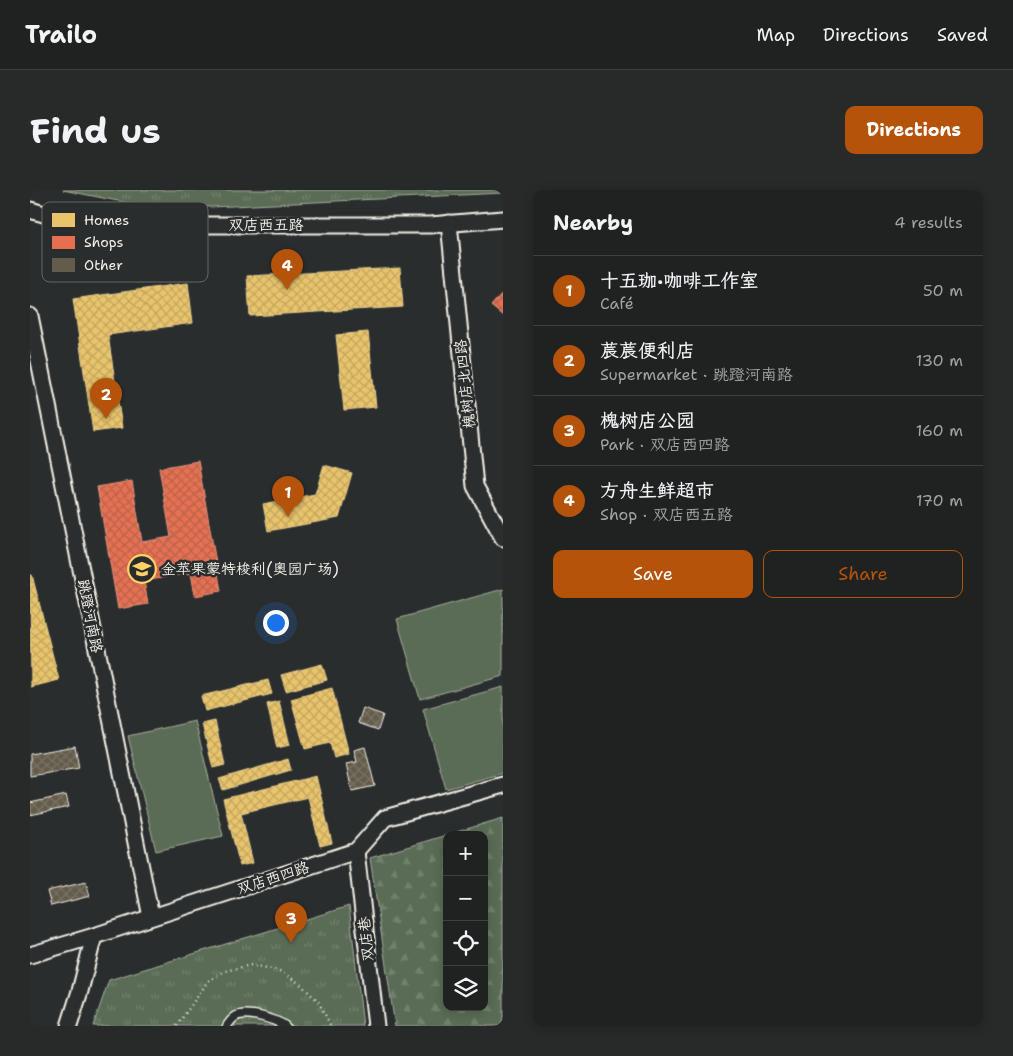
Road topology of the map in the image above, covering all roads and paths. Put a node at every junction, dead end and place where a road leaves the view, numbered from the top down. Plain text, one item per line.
1 (503, 219) edge
2 (449, 224) junction
3 (208, 225) edge
4 (30, 316) edge
5 (503, 538) edge
6 (503, 786) edge
7 (356, 852) junction
8 (151, 917) junction
9 (94, 936) junction
10 (30, 955) edge
11 (69, 1026) edge
12 (177, 1026) edge
13 (226, 1026) edge
14 (285, 1026) edge
15 (331, 1026) edge
16 (376, 1026) edge

1 - 2 street, 双店西五路
2 - 3 street, 双店西五路
2 - 5 street, 槐树店北四路
4 - 8 street, 跳蹬河南路
6 - 7 street
7 - 8 street, 双店西四路
7 - 16 street, 双店巷
8 - 9 street, 双店西四路
9 - 10 street, 双店西四路
9 - 11 street
12 - 15 path
13 - 14 lane

